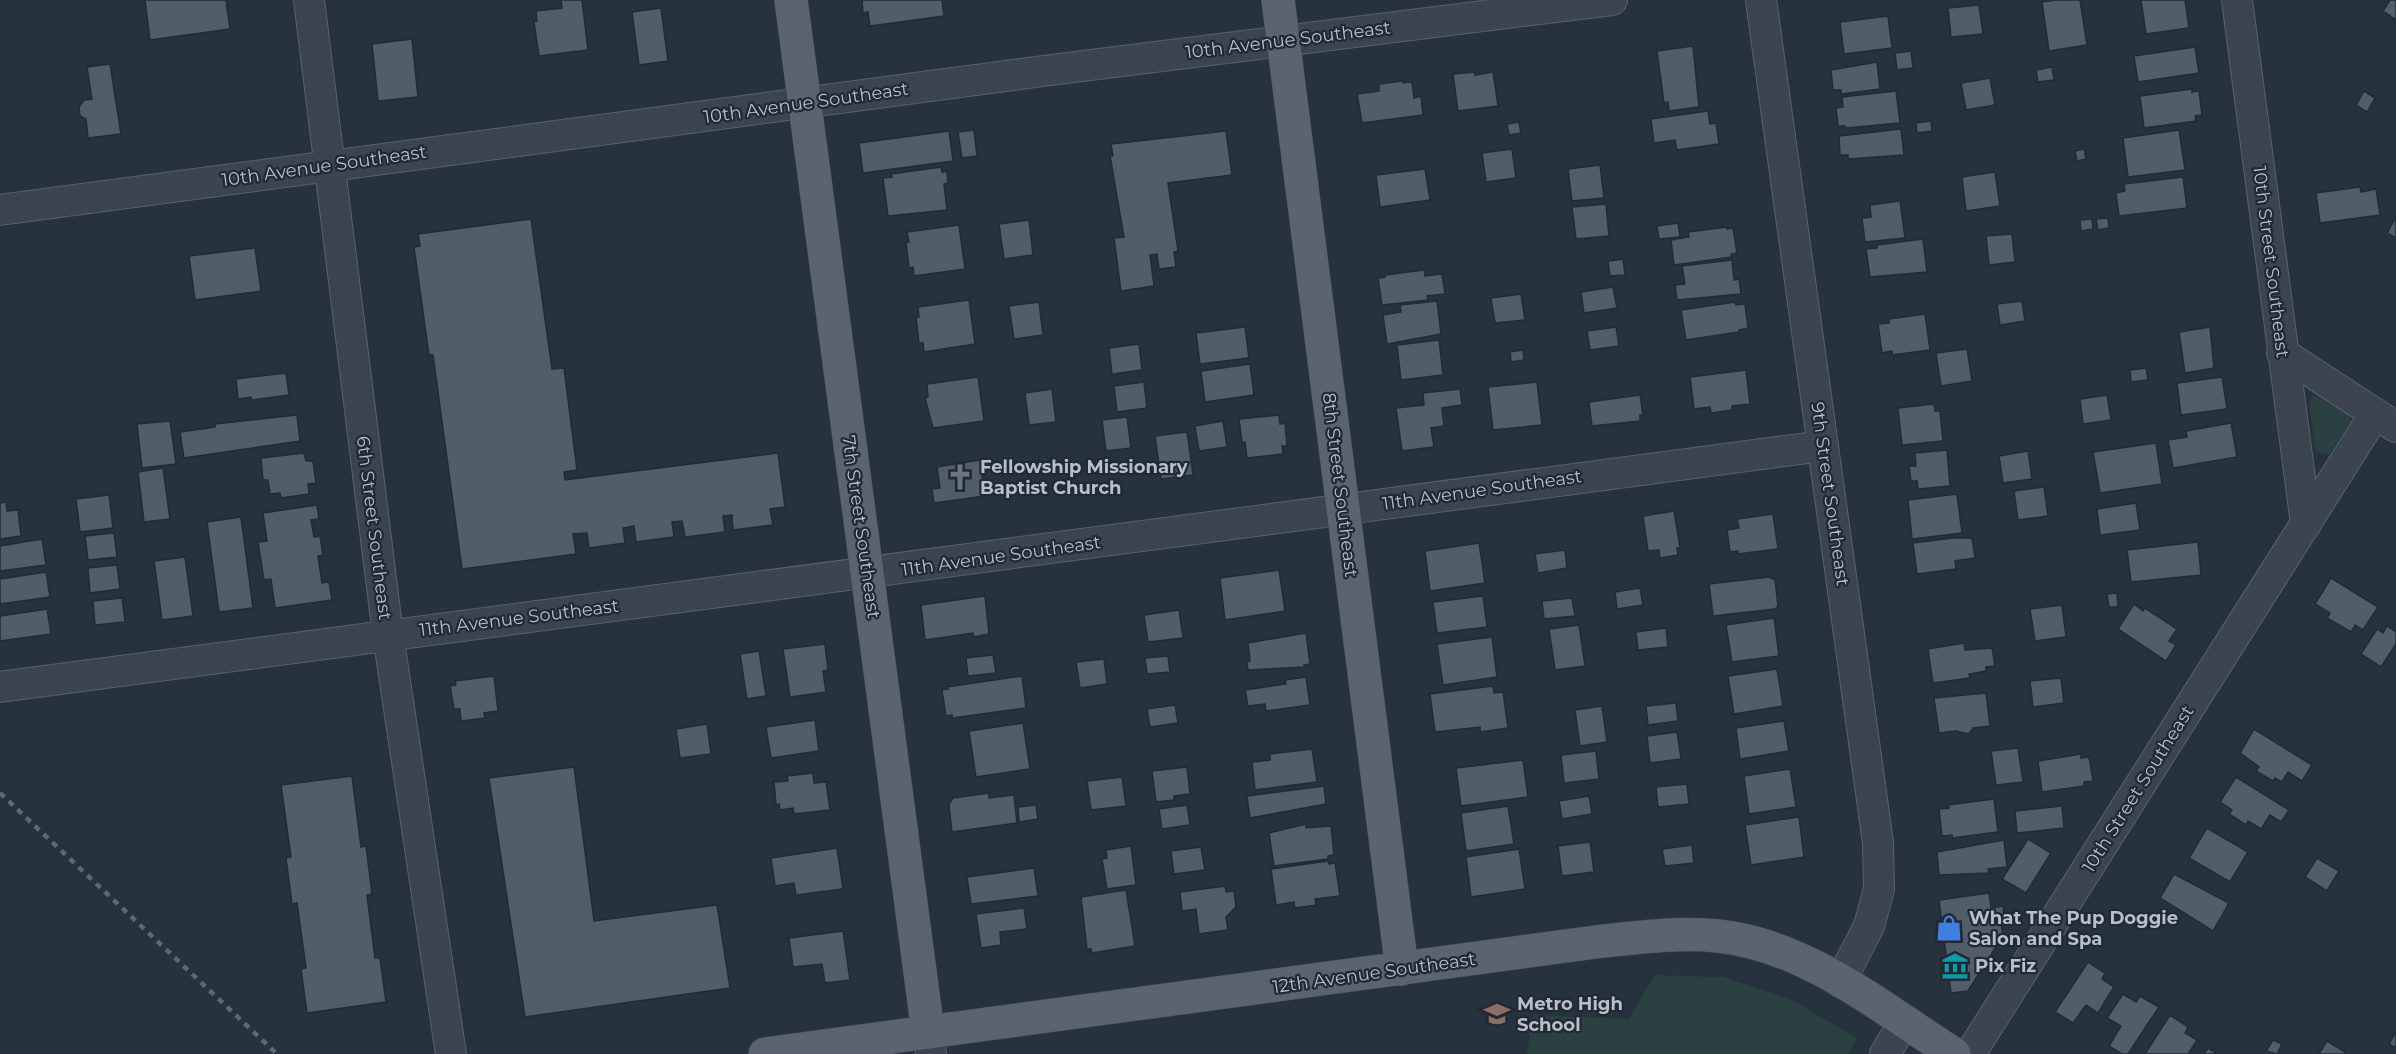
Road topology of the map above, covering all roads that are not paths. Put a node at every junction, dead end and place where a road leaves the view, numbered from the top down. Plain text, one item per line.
1 (309, 0) edge
2 (791, 0) edge
3 (1278, 0) edge
4 (1612, 0) edge
5 (1761, 0) edge
6 (2237, 0) edge
7 (1283, 40) junction
8 (805, 104) junction
9 (329, 165) junction
10 (0, 210) edge
11 (2282, 353) junction
12 (2386, 420) edge
13 (1823, 446) junction
14 (1343, 509) junction
15 (2306, 524) junction
16 (867, 574) junction
17 (388, 635) junction
18 (0, 687) edge
19 (1402, 969) junction
20 (1840, 982) junction
21 (1904, 1022) junction
22 (929, 1043) edge
23 (450, 1054) edge
24 (765, 1054) edge
25 (1885, 1054) edge
26 (1954, 1054) edge
27 (1970, 1054) edge

1 - 9 street, 6th Street Southeast
2 - 8 main road, 7th Street Southeast
3 - 7 main road, 8th Street Southeast
4 - 7 street, 10th Avenue Southeast
5 - 13 street, 9th Street Southeast
6 - 11 street, 10th Street Southeast
7 - 8 street, 10th Avenue Southeast
7 - 14 main road, 8th Street Southeast
8 - 9 street, 10th Avenue Southeast
8 - 16 main road, 7th Street Southeast
9 - 10 street, 10th Avenue Southeast
9 - 17 street, 6th Street Southeast
11 - 12 street
11 - 15 street, 10th Street Southeast
12 - 15 street, 10th Street Southeast
13 - 14 street, 11th Avenue Southeast
13 - 20 street, 9th Street Southeast
14 - 16 street, 11th Avenue Southeast
14 - 19 main road, 8th Street Southeast
15 - 27 street, 10th Street Southeast
16 - 17 street, 11th Avenue Southeast
16 - 22 main road, 7th Street Southeast
17 - 18 street, 11th Avenue Southeast
17 - 23 street, 6th Street Southeast
19 - 20 main road, 12th Avenue Southeast
19 - 22 main road, 12th Avenue Southeast
20 - 21 main road, 12th Avenue Southeast
21 - 25 street
21 - 26 main road, 12th Avenue Southeast
22 - 24 main road, 12th Avenue Southeast

